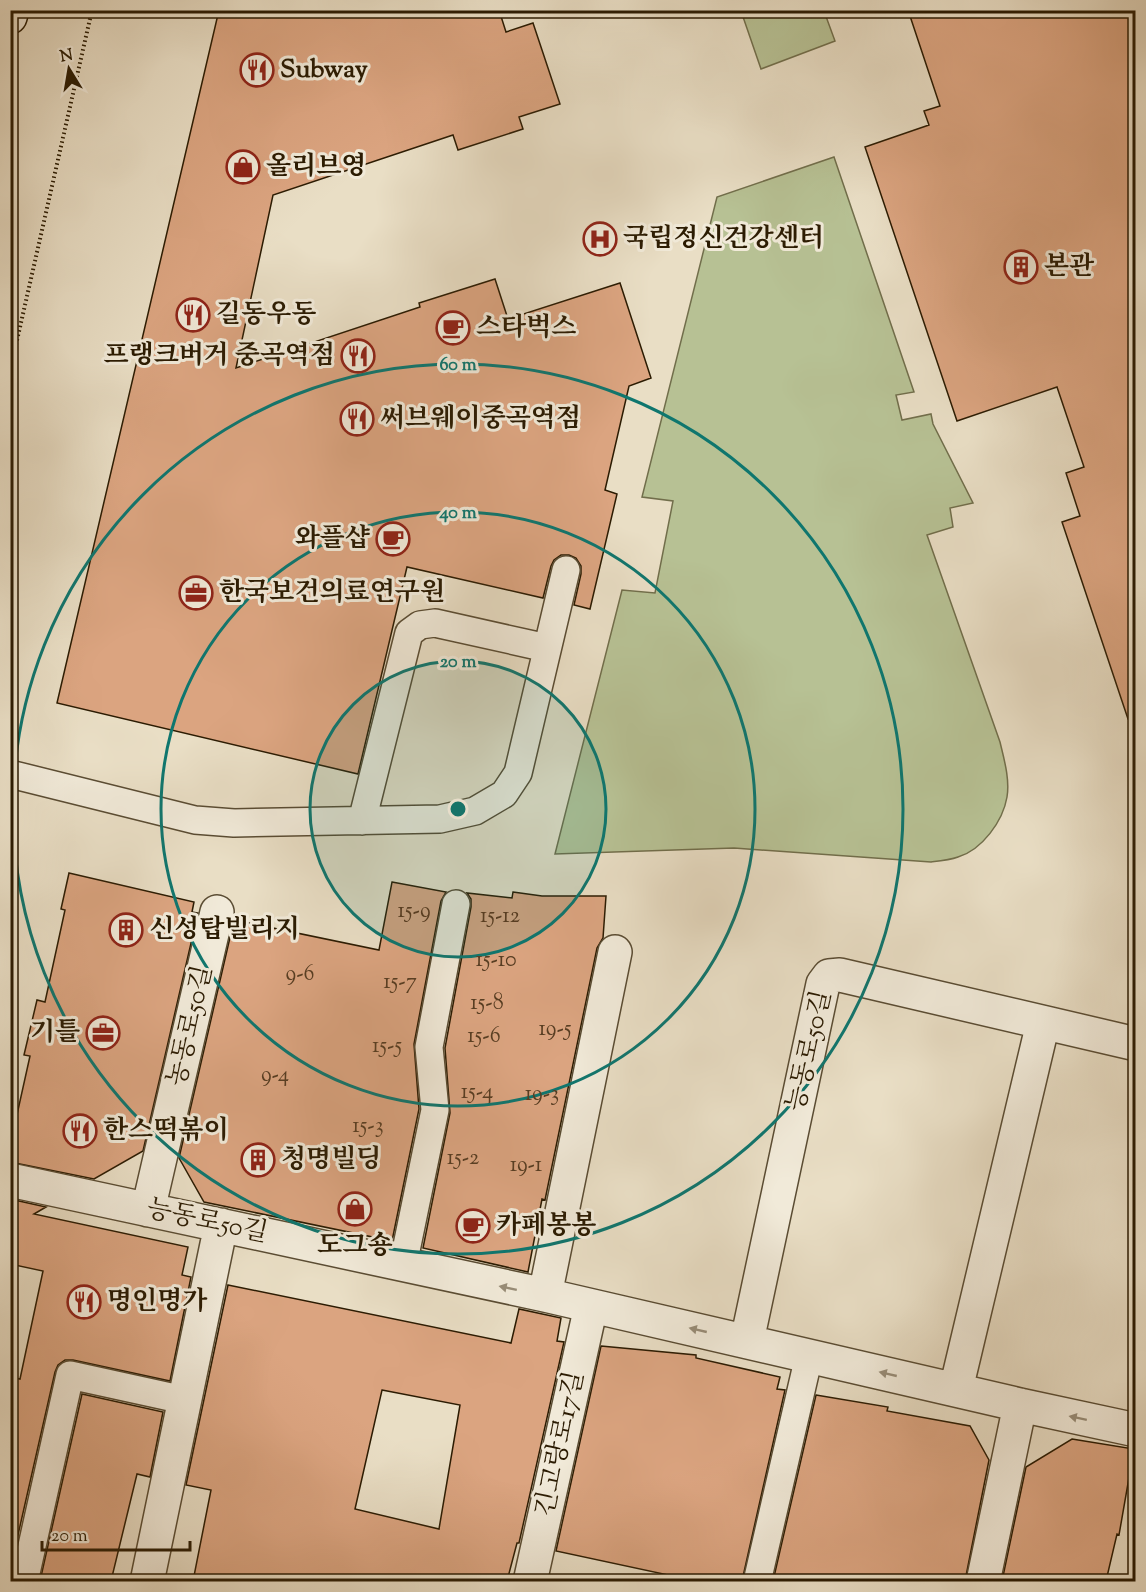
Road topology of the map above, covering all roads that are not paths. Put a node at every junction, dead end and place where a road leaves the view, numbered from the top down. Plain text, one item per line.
1 (12, 10) edge
2 (10, 16) edge
3 (566, 570) dead end
4 (547, 648) junction
5 (10, 774) edge
6 (362, 821) junction
7 (456, 904) dead end
8 (217, 912) dead end
9 (615, 952) dead end
10 (1043, 1023) junction
11 (1136, 1044) edge
12 (10, 1180) edge
13 (148, 1210) junction
14 (221, 1225) junction
15 (404, 1265) junction
16 (545, 1296) junction
17 (591, 1306) junction
18 (747, 1341) junction
19 (809, 1356) junction
20 (956, 1389) junction
21 (184, 1400) junction
22 (1020, 1405) junction
23 (1136, 1430) edge
24 (24, 1581) edge
25 (147, 1581) edge
26 (530, 1581) edge
27 (757, 1581) edge
28 (983, 1581) edge

1 - 2 street
3 - 4 lane
4 - 6 lane
4 - 6 lane
5 - 6 lane
7 - 15 lane
8 - 13 street, 농동로50길
9 - 16 street
10 - 11 street, 능동로50길
10 - 18 street, 능동로50길
10 - 20 street
12 - 13 street, 능동로50길
13 - 14 street, 능동로50길
14 - 15 street, 능동로50길
14 - 21 street
16 -> 15 street, 능동로50길
16 - 17 street, 능동로50길
18 -> 17 street, 능동로50길
17 - 26 street, 긴고랑로17길
18 - 19 street, 능동로50길
20 -> 19 street, 능동로50길
19 - 27 lane
20 - 22 street, 능동로50길
21 - 24 lane
21 - 25 street
23 -> 22 street, 능동로50길
22 - 28 street

